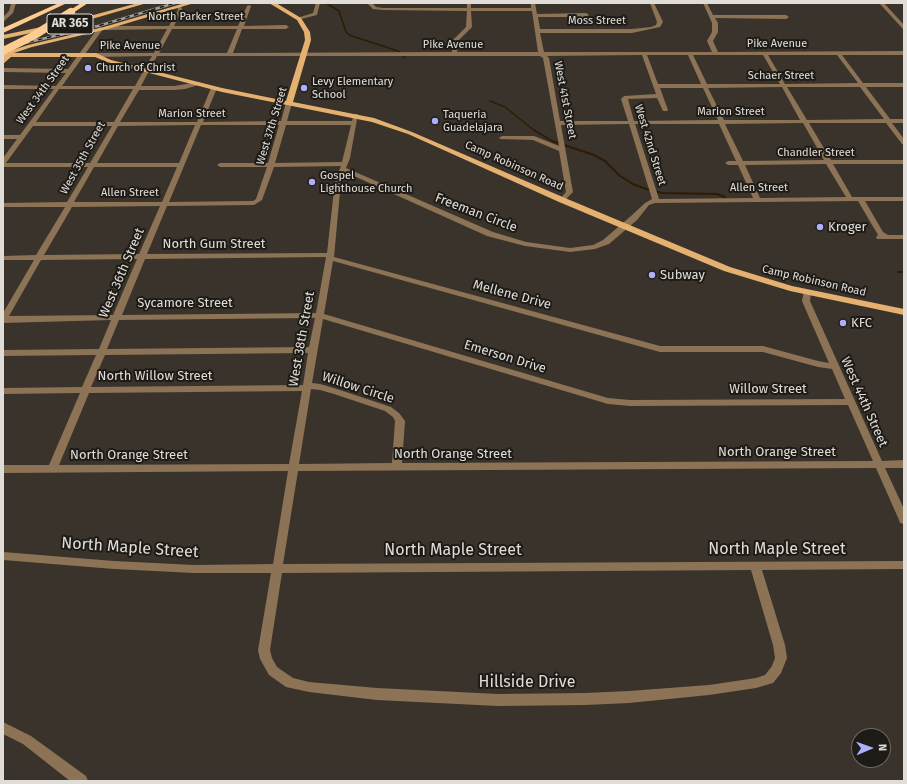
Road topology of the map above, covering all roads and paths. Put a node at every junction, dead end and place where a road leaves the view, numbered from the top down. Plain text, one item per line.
1 (3, 3) edge
2 (12, 3) edge
3 (64, 3) edge
4 (72, 3) edge
5 (85, 3) edge
6 (144, 3) edge
7 (191, 3) edge
8 (272, 3) edge
9 (318, 3) edge
10 (369, 3) edge
11 (469, 3) edge
12 (533, 3) edge
13 (652, 3) edge
14 (705, 3) edge
15 (881, 3) edge
16 (178, 6) junction
17 (249, 6) dead end
18 (468, 10) junction
19 (535, 13) junction
20 (586, 15) dead end
21 (712, 16) junction
22 (786, 17) dead end
23 (4, 19) edge
24 (299, 19) junction
25 (170, 27) junction
26 (240, 27) junction
27 (286, 27) dead end
28 (103, 28) junction
29 (904, 28) edge
30 (4, 30) edge
31 (537, 31) junction
32 (13, 36) junction
33 (3, 37) edge
34 (3, 43) edge
35 (711, 45) junction
36 (5, 53) edge
37 (904, 53) edge
38 (644, 54) junction
39 (690, 54) junction
40 (697, 54) junction
41 (716, 54) junction
42 (739, 54) junction
43 (765, 54) junction
44 (839, 54) junction
45 (82, 55) junction
46 (96, 55) junction
47 (229, 55) junction
48 (303, 55) junction
49 (454, 55) junction
50 (543, 55) junction
51 (155, 56) junction
52 (109, 61) junction
53 (3, 62) edge
54 (3, 70) edge
55 (147, 70) junction
56 (69, 71) junction
57 (199, 84) junction
58 (861, 85) junction
59 (904, 85) edge
60 (3, 86) edge
61 (657, 86) junction
62 (704, 86) junction
63 (783, 86) junction
64 (58, 87) junction
65 (136, 88) junction
66 (214, 88) junction
67 (293, 89) junction
68 (660, 96) junction
69 (259, 98) junction
70 (289, 103) junction
71 (310, 106) junction
72 (665, 110) dead end
73 (355, 119) junction
74 (804, 121) junction
75 (888, 121) junction
76 (904, 121) edge
77 (720, 122) junction
78 (283, 123) junction
79 (558, 123) junction
80 (632, 123) junction
81 (30, 124) junction
82 (115, 124) junction
83 (199, 124) junction
84 (3, 137) edge
85 (22, 137) junction
86 (502, 138) dead end
87 (904, 143) edge
88 (562, 147) junction
89 (904, 162) edge
90 (728, 163) dead end
91 (739, 163) junction
92 (828, 163) junction
93 (3, 164) edge
94 (92, 165) junction
95 (181, 165) junction
96 (220, 165) dead end
97 (270, 165) junction
98 (344, 167) junction
99 (654, 194) junction
100 (756, 199) junction
101 (850, 199) junction
102 (860, 199) junction
103 (904, 199) edge
104 (562, 200) junction
105 (257, 202) joint
106 (164, 204) junction
107 (3, 205) edge
108 (69, 205) junction
109 (625, 226) junction
110 (885, 236) junction
111 (904, 237) edge
112 (877, 238) dead end
113 (142, 256) junction
114 (330, 257) junction
115 (3, 258) edge
116 (39, 258) junction
117 (807, 292) junction
118 (904, 312) edge
119 (319, 315) junction
120 (117, 317) junction
121 (3, 319) edge
122 (313, 350) junction
123 (102, 352) junction
124 (3, 353) edge
125 (834, 366) junction
126 (307, 387) junction
127 (87, 389) junction
128 (3, 390) edge
129 (850, 402) junction
130 (687, 403) joint
131 (878, 464) junction
132 (904, 464) edge
133 (398, 466) junction
134 (294, 467) junction
135 (3, 469) edge
136 (52, 469) junction
137 (904, 520) edge
138 (3, 556) edge
139 (904, 565) edge
140 (755, 566) junction
141 (277, 568) junction
142 (3, 728) edge
143 (75, 779) edge

1 - 2 street
2 - 23 street
3 - 30 highway
4 - 34 highway
5 - 36 highway, bridge
6 - 32 main road, AR 365
7 - 16 main road
8 - 24 main road
9 - 24 street
10 - 18 street
11 - 18 street
12 - 19 street, West 41st Street
13 - 31 street, Moss Street
14 - 21 street
15 - 29 street
16 - 25 street, West 35th Street
16 - 28 main road
17 - 26 street
18 - 19 street
18 - 49 street
19 - 20 street
19 - 31 street, West 41st Street
21 - 22 street
21 - 35 street
24 - 48 main road, West 37th Street
25 - 26 street, North Parker Street
25 - 28 street, North Parker Street
25 - 51 street, West 35th Street
26 - 27 street, North Parker Street
26 - 47 street
28 - 36 main road
28 - 45 street, West 34th Street
30 - 32 highway
31 - 50 street, West 41st Street
32 - 33 main road, AR 365
35 - 40 street
35 - 41 street
35 - 42 street
36 - 45 main road, Pike Avenue
36 - 53 main road
37 - 44 street, Pike Avenue
38 - 39 street, Pike Avenue
38 - 50 street, Pike Avenue
38 - 61 street
39 - 40 street, Pike Avenue
39 - 62 street
40 - 41 street, Pike Avenue
41 - 42 street, Pike Avenue
42 - 43 street, Pike Avenue
43 - 44 street, Pike Avenue
43 - 63 street
44 - 58 street
45 - 46 main road, Pike Avenue
45 - 52 main road, Camp Robinson Road
45 - 56 street, West 34th Street
46 - 51 street, Pike Avenue
46 - 52 main road, Camp Robinson Road
47 - 48 street, Pike Avenue
47 - 51 street, Pike Avenue
48 - 49 street, Pike Avenue
48 - 67 main road, West 37th Street
49 - 50 street, Pike Avenue
50 - 79 street, West 41st Street
51 - 55 street, West 35th Street
52 - 55 main road, Camp Robinson Road
54 - 56 street
55 - 57 main road, Camp Robinson Road
55 - 65 street, West 35th Street
56 - 64 street, West 34th Street
57 - 65 street
57 - 66 main road, Camp Robinson Road
58 - 59 street, Schaer Street
58 - 63 street, Schaer Street
58 - 75 street
60 - 64 street
61 - 62 street, Schaer Street
61 - 68 street
62 - 63 street, Schaer Street
62 - 77 street
63 - 74 street
64 - 65 street
64 - 81 street, West 34th Street
65 - 82 street, West 35th Street
66 - 69 main road, Camp Robinson Road
66 - 83 street, West 36th Street
67 - 69 main road
67 - 70 main road, West 37th Street
67 - 71 main road
68 - 72 street
68 - 80 street, West 42nd Street
69 - 70 main road, Camp Robinson Road
70 - 71 main road, Camp Robinson Road
70 - 78 street, West 37th Street
71 - 73 main road, Camp Robinson Road
73 - 78 street, Marion Street
73 - 98 street, West 38th Street
73 - 104 main road, Camp Robinson Road
74 - 75 street, Marion Street
74 - 77 street, Marion Street
74 - 92 street
75 - 76 street, Marion Street
75 - 87 street
77 - 80 street, Marion Street
77 - 91 street
78 - 83 street, Marion Street
78 - 97 street, West 37th Street
79 - 80 street, Marion Street
79 - 88 street, West 41st Street
80 - 99 street, West 42nd Street
81 - 82 street, Marion Street
81 - 85 street, West 34th Street
82 - 83 street, Marion Street
82 - 94 street, West 35th Street
83 - 95 street, West 36th Street
84 - 85 street
85 - 93 street, West 34th Street
86 - 88 street
88 - 104 street, West 41st Street
89 - 92 street, Chandler Street
90 - 91 street, Chandler Street
91 - 92 street, Chandler Street
91 - 100 street
92 - 101 street
93 - 94 street
94 - 95 street
94 - 108 street, West 35th Street
95 - 106 street, West 36th Street
96 - 97 street
97 - 98 street
97 - 105 street, West 37th Street
98 - 109 street, Freeman Circle
98 - 114 street, West 38th Street
99 - 100 street, Allen Street
99 - 109 street
100 - 101 street, Allen Street
101 - 102 street, Allen Street
102 - 103 street, Allen Street
102 - 110 street
104 - 109 main road, Camp Robinson Road
105 - 106 street, Allen Street
106 - 108 street, Allen Street
106 - 113 street, West 36th Street
107 - 108 street, Allen Street
108 - 116 street, West 35th Street
109 - 117 main road, Camp Robinson Road
110 - 111 street
110 - 112 street
113 - 114 street, North Gum Street
113 - 116 street, North Gum Street
113 - 120 street, West 36th Street
114 - 119 street, West 38th Street
114 - 125 street, Mellene Drive
115 - 116 street, North Gum Street
116 - 121 street, West 35th Street
117 - 118 main road, Camp Robinson Road
117 - 125 street, West 44th Street
119 - 120 street, Sycamore Street
119 - 122 street, West 38th Street
119 - 130 street, Emerson Drive
120 - 121 street, Sycamore Street
120 - 123 street, West 36th Street
122 - 123 street
122 - 126 street, West 38th Street
123 - 124 street
123 - 127 street, West 36th Street
125 - 129 street, West 44th Street
126 - 127 street, North Willow Street
126 - 133 street, Willow Circle
126 - 134 street, West 38th Street
127 - 128 street, North Willow Street
127 - 136 street, West 36th Street
129 - 130 street, Willow Street
129 - 131 street, West 44th Street
131 - 132 street, North Orange Street
131 - 133 street, North Orange Street
131 - 137 street, West 44th Street
133 - 134 street, North Orange Street
134 - 136 street, North Orange Street
134 - 141 street, West 38th Street
135 - 136 street, North Orange Street
138 - 141 street, North Maple Street
139 - 140 street, North Maple Street
140 - 141 street, North Maple Street
140 - 141 street, Hillside Drive
142 - 143 street

